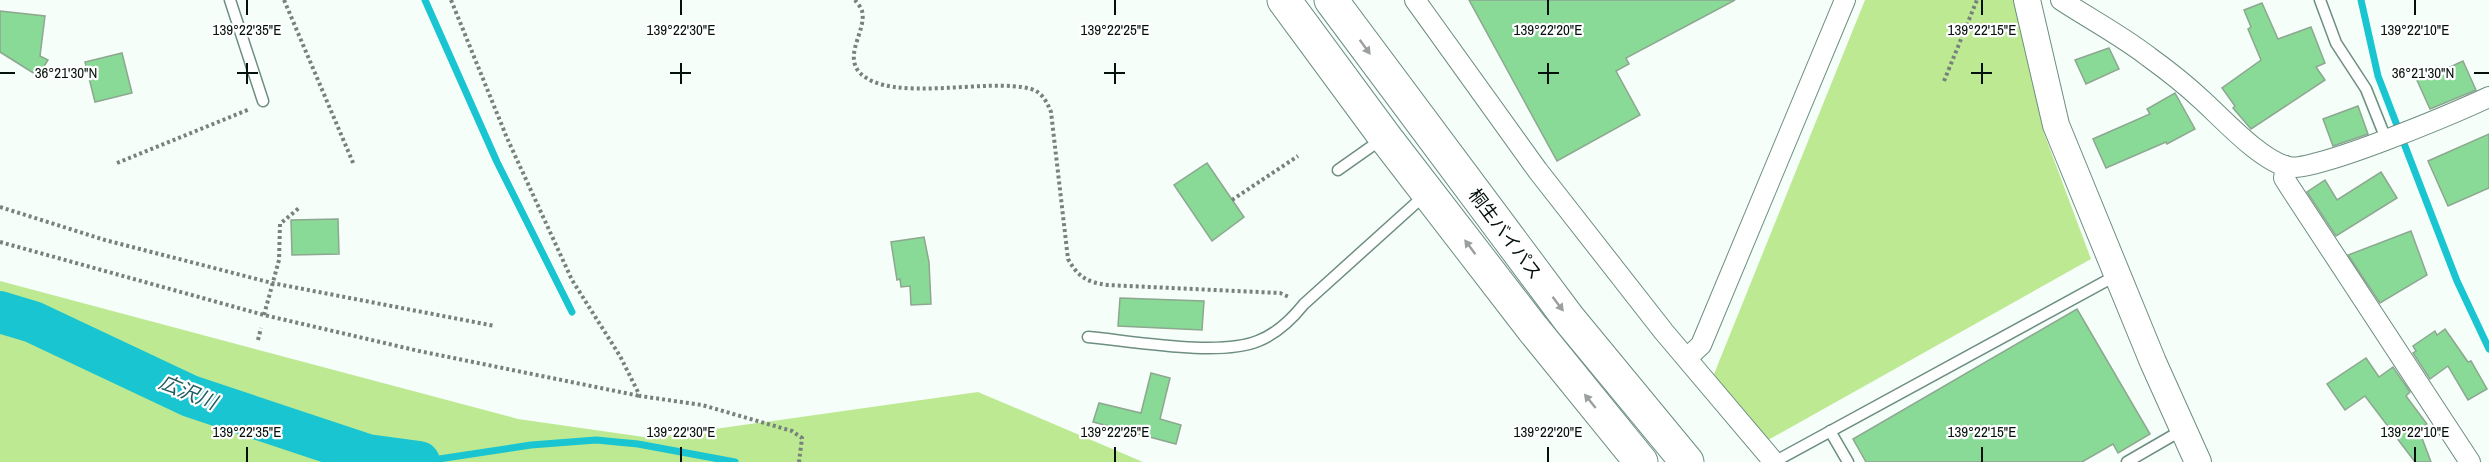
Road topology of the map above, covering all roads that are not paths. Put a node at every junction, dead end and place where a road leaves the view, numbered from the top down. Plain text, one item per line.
1 (230, 0) edge
2 (1284, 0) edge
3 (1331, 0) edge
4 (1415, 0) edge
5 (1845, 0) edge
6 (2027, 0) edge
7 (2061, 0) edge
8 (2320, 0) edge
9 (2489, 97) edge
10 (263, 101) road end
11 (2397, 135) junction
12 (1385, 137) junction
13 (2286, 166) junction
14 (1338, 170) dead end
15 (1428, 192) junction
16 (2117, 275) junction
17 (1088, 337) dead end
18 (1687, 358) junction
19 (2184, 429) junction
20 (1830, 431) junction
21 (1641, 462) edge
22 (1687, 462) edge
23 (1774, 462) edge
24 (1848, 462) edge
25 (2127, 462) edge
26 (2198, 462) edge
27 (2470, 462) edge

1 - 10 lane
2 - 12 highway, 桐生バイパス
3 -> 22 highway, 桐生バイパス
4 - 18 street
5 - 18 street
6 - 16 street
7 - 13 street
8 - 11 lane
9 - 11 street
11 - 13 street
12 - 14 lane
12 - 15 highway, 桐生バイパス
13 - 27 street
15 - 17 lane
21 -> 15 highway, 桐生バイパス
16 - 19 street
16 - 20 lane
18 - 23 street
19 - 25 lane
19 - 26 street
20 - 23 lane
20 - 24 lane

